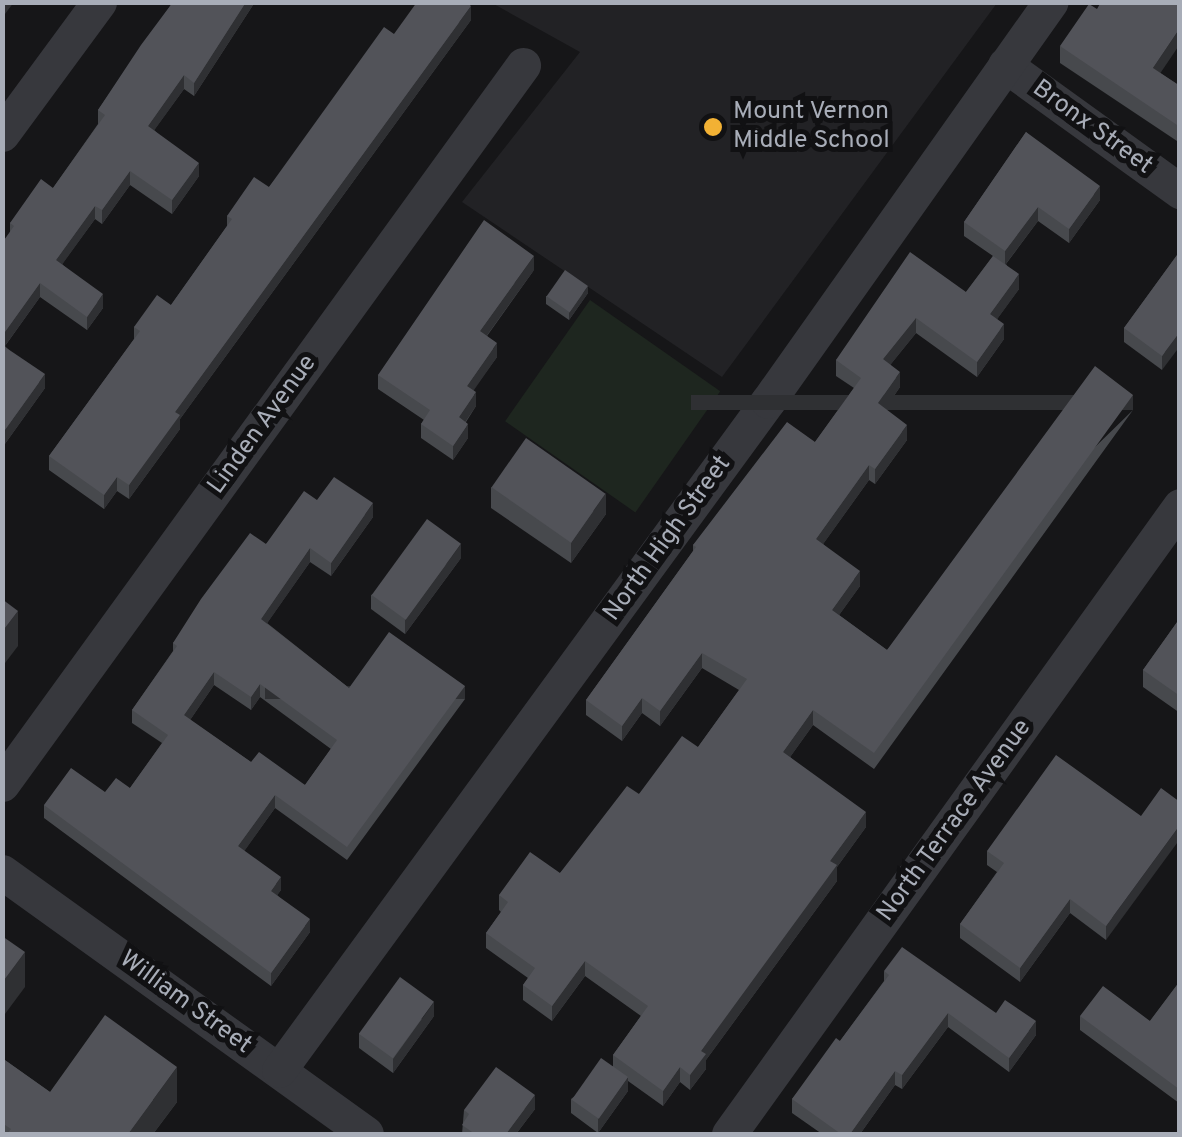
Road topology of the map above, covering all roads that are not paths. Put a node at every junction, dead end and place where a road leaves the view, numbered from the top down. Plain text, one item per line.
1 (99, 2) edge
2 (1051, 2) edge
3 (523, 64) dead end
4 (1005, 66) junction
5 (2, 134) edge
6 (1180, 190) edge
7 (1180, 506) edge
8 (2, 784) edge
9 (2, 872) edge
10 (279, 1070) junction
11 (366, 1134) edge
12 (729, 1134) edge

1 - 5 street
2 - 4 street, North High Street
3 - 8 street, Linden Avenue
4 - 6 street, Bronx Street
4 - 10 street, North High Street
7 - 12 street, North Terrace Avenue
9 - 10 street, William Street
10 - 11 street, William Street

